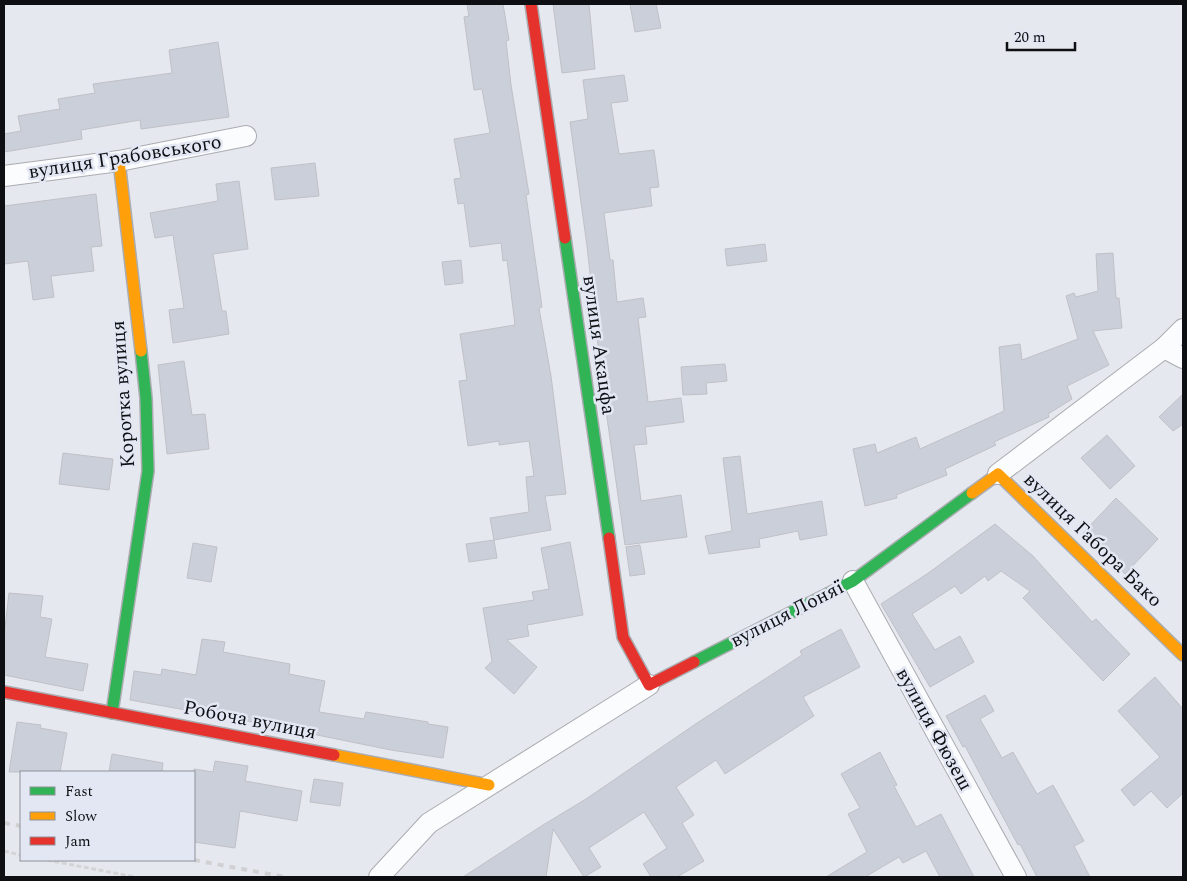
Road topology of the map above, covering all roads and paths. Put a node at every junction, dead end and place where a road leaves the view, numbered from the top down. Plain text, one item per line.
1 (531, 4) edge
2 (246, 136) dead end
3 (119, 161) junction
4 (4, 176) edge
5 (1183, 329) edge
6 (1164, 348) junction
7 (1183, 358) edge
8 (998, 474) junction
9 (853, 581) junction
10 (1183, 655) edge
11 (648, 685) junction
12 (4, 692) edge
13 (112, 713) junction
14 (489, 784) junction
15 (4, 851) edge
16 (20, 854) edge
17 (53, 861) edge
18 (135, 877) edge
19 (379, 877) edge
20 (1016, 877) edge

1 - 11 street, вулиця Акацфа
2 - 3 street, вулиця Грабовського
3 - 4 street, вулиця Грабовського
3 - 13 street, Коротка вулиця
5 - 6 street, вулиця Лоняї
6 - 7 street
6 - 8 street, вулиця Лоняї
8 - 9 street, вулиця Лоняї
8 - 10 street, вулиця Габора Бако
9 - 11 street, вулиця Лоняї
9 - 20 street, вулиця Фюзеш
11 - 14 street, вулиця Лоняї
12 - 13 street, Робоча вулиця
13 - 14 street, Робоча вулиця
14 - 19 street, вулиця Лоняї
15 - 16 path
17 - 18 path

